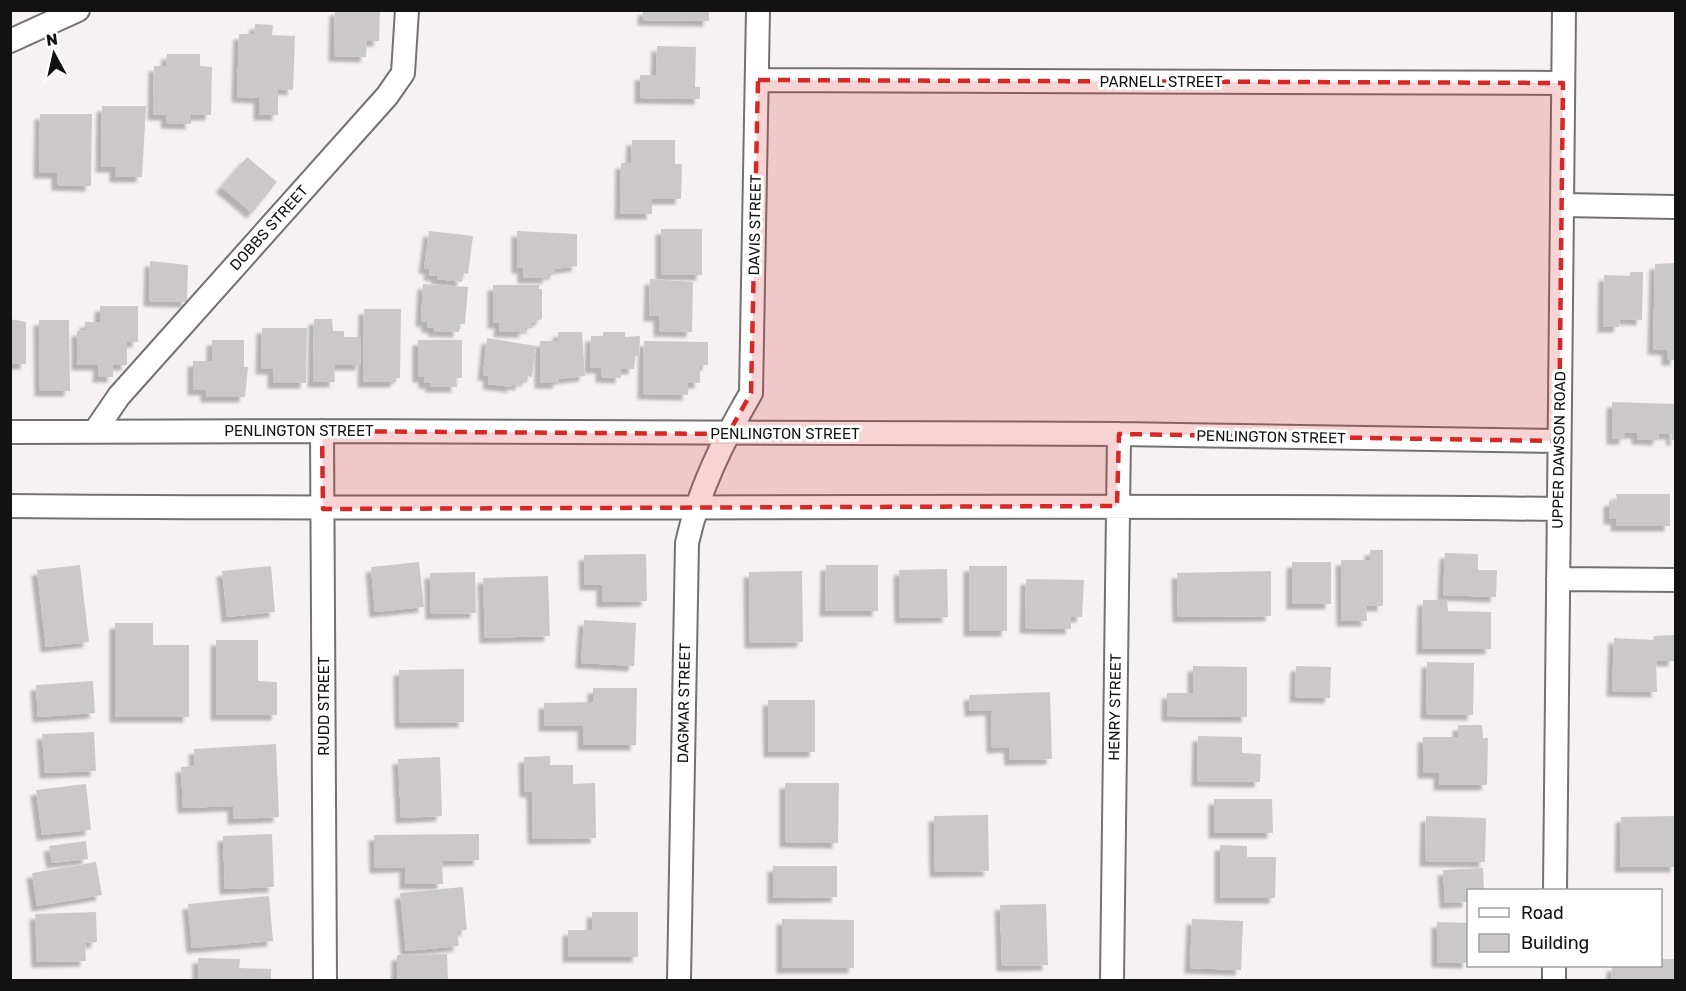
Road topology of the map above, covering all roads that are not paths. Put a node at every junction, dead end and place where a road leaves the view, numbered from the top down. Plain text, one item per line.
1 (78, 10) edge
2 (407, 10) edge
3 (758, 10) edge
4 (1564, 10) edge
5 (33, 21) edge
6 (10, 41) edge
7 (758, 80) junction
8 (1563, 83) junction
9 (1562, 205) junction
10 (1676, 207) edge
11 (322, 430) junction
12 (95, 431) junction
13 (10, 432) edge
14 (728, 434) junction
15 (1119, 434) junction
16 (1559, 441) junction
17 (10, 506) edge
18 (1117, 506) junction
19 (695, 507) junction
20 (1558, 508) junction
21 (323, 509) junction
22 (1558, 579) junction
23 (1676, 580) edge
24 (1555, 889) edge
25 (325, 981) edge
26 (679, 981) edge
27 (1112, 981) edge

1 - 5 street
2 - 12 street, DOBBS STREET
3 - 7 street, DAVIS STREET
4 - 8 street, UPPER DAWSON ROAD
5 - 6 street
7 - 8 street, PARNELL STREET
7 - 14 street, DAVIS STREET
8 - 9 street, UPPER DAWSON ROAD
9 - 10 street
9 - 16 street, UPPER DAWSON ROAD
11 - 12 street, PENLINGTON STREET
11 - 14 street, PENLINGTON STREET
11 - 21 street, RUDD STREET
12 - 13 street, PENLINGTON STREET
14 - 15 street, PENLINGTON STREET
14 - 19 street, DAGMAR STREET
15 - 16 street, PENLINGTON STREET
15 - 18 street, HENRY STREET
16 - 20 street, UPPER DAWSON ROAD
17 - 21 street
18 - 19 street
18 - 20 street
18 - 27 street, HENRY STREET
19 - 21 street
19 - 26 street, DAGMAR STREET
20 - 22 street, UPPER DAWSON ROAD
21 - 25 street, RUDD STREET
22 - 23 street
22 - 24 street, UPPER DAWSON ROAD

